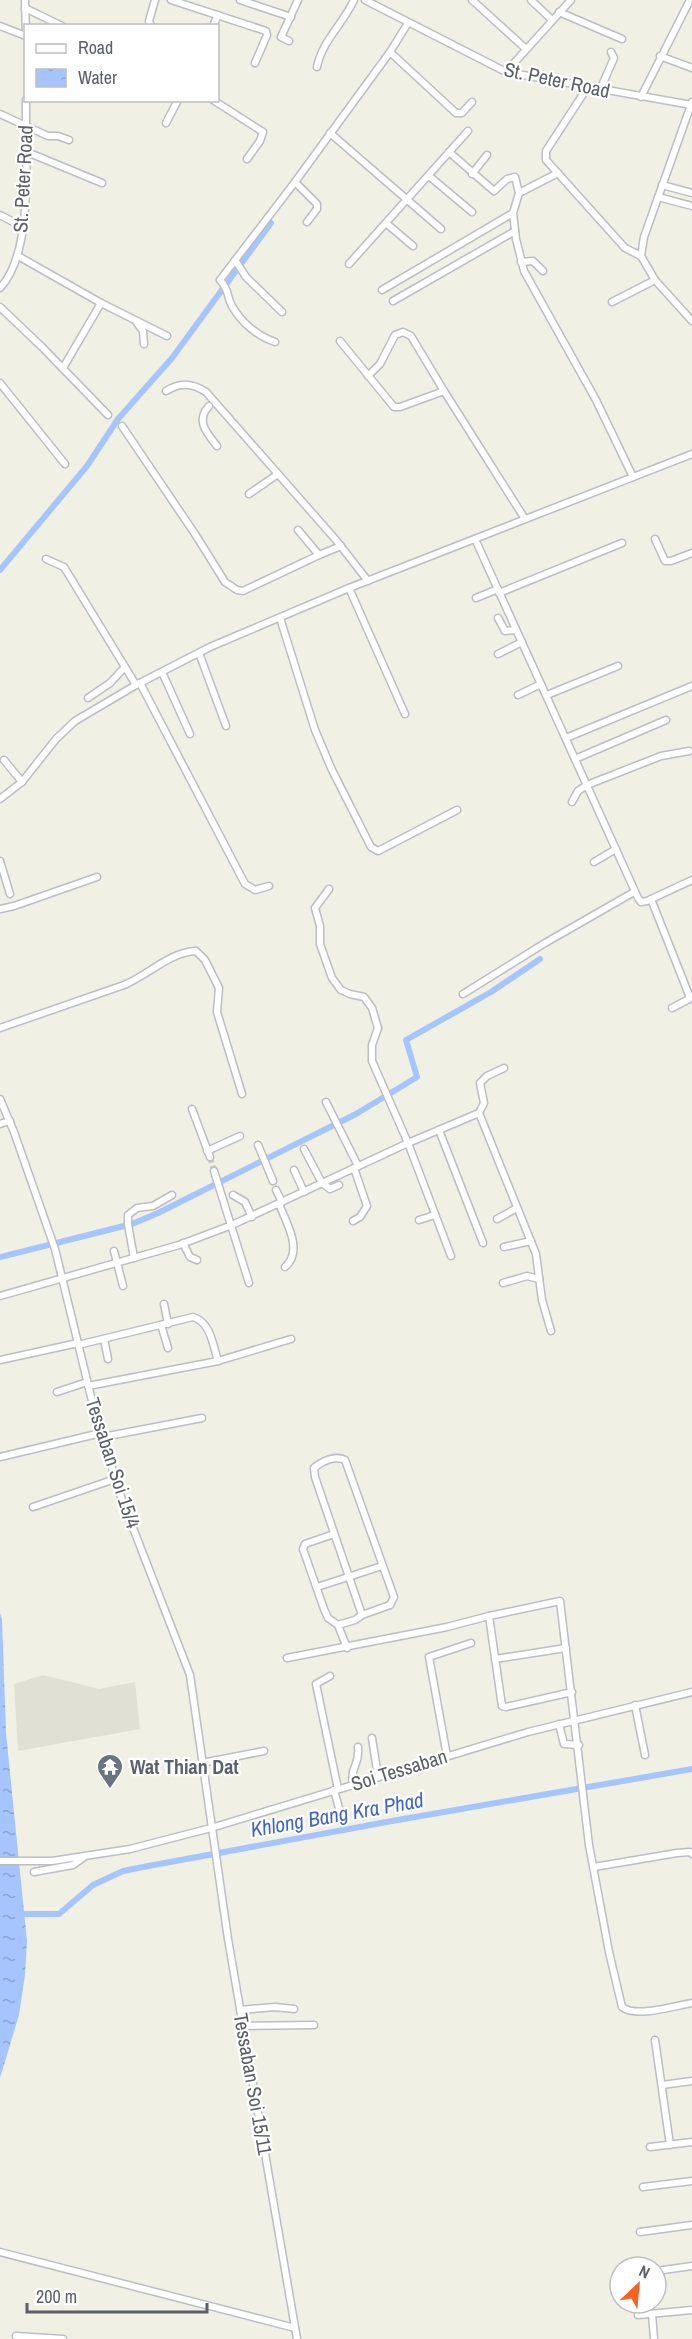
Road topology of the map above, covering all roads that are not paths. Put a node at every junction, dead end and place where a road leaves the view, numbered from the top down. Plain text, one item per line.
1 (25, 0) edge
2 (155, 0) edge
3 (171, 0) edge
4 (200, 0) edge
5 (240, 0) edge
6 (298, 0) edge
7 (354, 0) edge
8 (365, 0) edge
9 (472, 0) edge
10 (531, 0) edge
11 (571, 0) edge
12 (690, 0) edge
13 (377, 3) edge
14 (25, 8) junction
15 (197, 8) junction
16 (559, 12) junction
17 (218, 15) junction
18 (291, 17) junction
19 (552, 20) junction
20 (408, 22) junction
21 (26, 24) edge
22 (58, 24) edge
23 (150, 24) edge
24 (214, 24) edge
25 (0, 26) edge
26 (24, 34) edge
27 (622, 39) dead end
28 (289, 41) dead end
29 (525, 48) junction
30 (390, 52) junction
31 (611, 52) dead end
32 (660, 56) junction
33 (255, 63) dead end
34 (317, 67) dead end
35 (692, 68) edge
36 (506, 72) junction
37 (587, 88) junction
38 (600, 90) junction
39 (641, 97) junction
40 (26, 102) edge
41 (177, 102) edge
42 (216, 102) edge
43 (472, 102) dead end
44 (691, 104) edge
45 (0, 114) edge
46 (166, 123) dead end
47 (26, 128) junction
48 (468, 131) dead end
49 (330, 133) junction
50 (69, 140) dead end
51 (27, 152) junction
52 (449, 152) junction
53 (488, 155) dead end
54 (247, 159) dead end
55 (558, 173) junction
56 (472, 174) junction
57 (429, 176) junction
58 (295, 182) junction
59 (102, 183) dead end
60 (662, 185) junction
61 (519, 193) junction
62 (692, 193) edge
63 (658, 197) junction
64 (408, 200) junction
65 (692, 206) edge
66 (472, 212) dead end
67 (513, 213) junction
68 (0, 215) edge
69 (307, 222) dead end
70 (387, 224) junction
71 (23, 226) junction
72 (441, 229) dead end
73 (515, 231) junction
74 (413, 246) dead end
75 (18, 256) junction
76 (641, 256) junction
77 (236, 262) junction
78 (521, 262) junction
79 (350, 264) dead end
80 (543, 271) dead end
81 (655, 279) junction
82 (0, 288) edge
83 (382, 291) dead end
84 (393, 301) dead end
85 (612, 302) dead end
86 (101, 303) junction
87 (0, 307) edge
88 (282, 312) dead end
89 (692, 321) edge
90 (136, 322) junction
91 (167, 336) dead end
92 (340, 341) dead end
93 (275, 342) dead end
94 (144, 344) dead end
95 (63, 368) junction
96 (368, 376) junction
97 (0, 383) edge
98 (166, 391) dead end
99 (444, 391) junction
100 (212, 404) junction
101 (108, 415) dead end
102 (122, 426) dead end
103 (216, 446) dead end
104 (692, 454) edge
105 (65, 464) dead end
106 (278, 474) junction
107 (633, 477) junction
108 (249, 494) dead end
109 (525, 519) junction
110 (298, 530) dead end
111 (475, 539) junction
112 (656, 539) dead end
113 (622, 543) dead end
114 (341, 546) junction
115 (692, 553) edge
116 (319, 555) junction
117 (46, 559) dead end
118 (368, 581) junction
119 (348, 588) junction
120 (498, 591) junction
121 (476, 598) dead end
122 (280, 618) junction
123 (498, 618) dead end
124 (516, 630) junction
125 (522, 642) junction
126 (199, 653) junction
127 (498, 654) dead end
128 (618, 666) dead end
129 (125, 667) junction
130 (162, 672) junction
131 (138, 684) junction
132 (542, 684) junction
133 (692, 686) edge
134 (518, 695) dead end
135 (547, 695) junction
136 (88, 698) dead end
137 (405, 714) dead end
138 (666, 720) dead end
139 (226, 726) dead end
140 (190, 734) dead end
141 (566, 738) junction
142 (689, 751) dead end
143 (575, 759) junction
144 (4, 760) dead end
145 (22, 782) junction
146 (587, 785) junction
147 (0, 799) edge
148 (572, 802) dead end
149 (457, 810) dead end
150 (616, 849) junction
151 (0, 861) edge
152 (594, 862) dead end
153 (97, 877) dead end
154 (692, 880) edge
155 (269, 886) dead end
156 (329, 890) dead end
157 (10, 894) dead end
158 (638, 897) junction
159 (651, 899) junction
160 (0, 909) edge
161 (463, 994) dead end
162 (672, 1008) dead end
163 (0, 1028) edge
164 (504, 1068) dead end
165 (242, 1094) dead end
166 (0, 1099) edge
167 (326, 1102) dead end
168 (192, 1109) dead end
169 (479, 1113) junction
170 (10, 1121) junction
171 (0, 1124) edge
172 (440, 1130) junction
173 (240, 1136) dead end
174 (408, 1143) junction
175 (258, 1145) dead end
176 (304, 1149) dead end
177 (356, 1167) junction
178 (294, 1170) dead end
179 (217, 1177) tunnel mouth
180 (273, 1182) dead end
181 (322, 1183) junction
182 (339, 1185) dead end
183 (276, 1190) dead end
184 (304, 1192) junction
185 (172, 1195) dead end
186 (233, 1195) dead end
187 (280, 1203) junction
188 (517, 1208) junction
189 (435, 1215) junction
190 (252, 1217) junction
191 (497, 1219) dead end
192 (419, 1220) dead end
193 (353, 1221) dead end
194 (232, 1226) junction
195 (531, 1241) junction
196 (183, 1243) junction
197 (483, 1243) dead end
198 (504, 1247) dead end
199 (114, 1251) dead end
200 (451, 1256) dead end
201 (134, 1258) junction
202 (197, 1260) dead end
203 (117, 1263) junction
204 (285, 1267) dead end
205 (62, 1279) junction
206 (538, 1279) junction
207 (249, 1283) dead end
208 (503, 1283) dead end
209 (123, 1286) dead end
210 (0, 1296) edge
211 (164, 1304) dead end
212 (165, 1324) junction
213 (551, 1331) dead end
214 (104, 1339) junction
215 (291, 1339) dead end
216 (78, 1344) junction
217 (168, 1348) dead end
218 (108, 1359) dead end
219 (0, 1360) edge
220 (218, 1361) junction
221 (88, 1384) junction
222 (57, 1392) dead end
223 (202, 1418) dead end
224 (102, 1435) junction
225 (0, 1457) edge
226 (115, 1479) junction
227 (33, 1507) dead end
228 (334, 1534) junction
229 (382, 1566) junction
230 (350, 1577) junction
231 (316, 1587) junction
232 (362, 1615) junction
233 (489, 1616) junction
234 (338, 1625) junction
235 (471, 1643) dead end
236 (347, 1648) junction
237 (566, 1648) junction
238 (287, 1658) dead end
239 (495, 1659) junction
240 (330, 1676) dead end
241 (572, 1692) junction
242 (692, 1692) edge
243 (635, 1705) junction
244 (575, 1720) junction
245 (559, 1724) junction
246 (372, 1738) dead end
247 (579, 1745) junction
248 (358, 1747) dead end
249 (264, 1751) dead end
250 (645, 1755) dead end
251 (447, 1756) junction
252 (202, 1763) junction
253 (378, 1777) junction
254 (353, 1784) junction
255 (336, 1790) junction
256 (343, 1824) dead end
257 (211, 1828) junction
258 (692, 1854) edge
259 (84, 1857) junction
260 (0, 1861) edge
261 (594, 1867) junction
262 (34, 1872) dead end
263 (692, 2003) edge
264 (294, 2009) dead end
265 (240, 2010) junction
266 (314, 2025) dead end
267 (243, 2026) junction
268 (655, 2040) dead end
269 (692, 2081) edge
270 (662, 2085) junction
271 (692, 2142) edge
272 (670, 2145) junction
273 (650, 2147) dead end
274 (692, 2181) edge
275 (643, 2187) dead end
276 (692, 2225) edge
277 (640, 2232) dead end
278 (0, 2252) edge
279 (692, 2266) edge
280 (668, 2269) edge
281 (692, 2310) edge
282 (668, 2312) edge
283 (652, 2315) edge
284 (295, 2328) junction
285 (16, 2336) dead end
286 (63, 2339) edge
287 (297, 2339) edge
288 (654, 2339) edge

1 - 14 street
2 - 23 street
3 - 15 street
4 - 15 street
5 - 18 street
6 - 18 street
7 - 34 street
8 - 13 street, St. Peter Road
9 - 29 street
10 - 19 street
11 - 16 street
12 - 32 street
13 - 20 street, St. Peter Road
14 - 21 street
14 - 22 street
15 - 17 street
16 - 19 street
16 - 27 street
17 - 24 street
17 - 33 street
18 - 28 street
19 - 29 street
20 - 30 street
20 - 36 street, St. Peter Road
25 - 26 street
29 - 36 street
30 - 43 street
30 - 49 street
31 - 38 street
32 - 35 street
32 - 39 street
36 - 37 street, St. Peter Road
37 - 38 street, St. Peter Road
37 - 55 street
38 - 39 street, St. Peter Road
39 - 44 street, St. Peter Road
40 - 47 street, St. Peter Road
41 - 46 street
42 - 54 street
44 - 60 street
45 - 47 street
47 - 50 street
47 - 51 street, St. Peter Road
48 - 52 street
49 - 58 street
49 - 64 street
51 - 59 street
51 - 71 street, St. Peter Road
52 - 56 street
52 - 57 street
53 - 56 street
55 - 61 street
55 - 76 street
56 - 61 street
57 - 64 street
57 - 66 street
58 - 69 street
58 - 77 street
60 - 62 street
60 - 63 street
61 - 67 street
63 - 65 street
63 - 76 street
64 - 70 street
64 - 72 street
67 - 73 street
67 - 83 street
68 - 71 street
70 - 74 street
70 - 79 street
71 - 75 street, St. Peter Road
73 - 78 street
73 - 84 street
75 - 82 street, St. Peter Road
75 - 86 street
76 - 81 street
77 - 88 street
77 - 93 street
78 - 80 street
78 - 107 street
81 - 85 street
81 - 89 street
86 - 90 street
86 - 95 street
87 - 95 street
90 - 91 street
90 - 94 street
92 - 96 street
95 - 101 street
96 - 99 street
96 - 99 street
97 - 105 street
98 - 100 street
99 - 109 street
100 - 103 street
100 - 106 street
102 - 116 street
104 - 107 street
106 - 108 street
106 - 114 street
107 - 109 street
109 - 111 street
110 - 116 street
111 - 118 street
111 - 120 street
112 - 115 street
113 - 120 street
114 - 116 street
114 - 118 street
117 - 129 street
118 - 119 street
119 - 122 street
119 - 137 street
120 - 121 street
120 - 124 street
122 - 126 street
122 - 149 street
123 - 124 street
124 - 125 street
125 - 127 street
125 - 132 street
126 - 130 street
126 - 139 street
128 - 135 street
129 - 131 street
129 - 136 street
130 - 131 street
130 - 140 street
131 - 145 street
131 - 155 street
132 - 134 street
132 - 135 street
133 - 141 street
135 - 141 street
138 - 143 street
141 - 143 street
142 - 146 street
143 - 146 street
144 - 145 street
145 - 147 street
146 - 148 street
146 - 150 street
150 - 152 street
150 - 158 street
151 - 157 street
153 - 160 street
154 - 159 street
156 - 174 street
158 - 159 street
158 - 161 street
159 - 162 street
163 - 165 street
164 - 169 street
166 - 170 street, Tessaban Soi 15/4
167 - 177 street
168 - 173 street
169 - 172 street
169 - 188 street
170 - 171 street
170 - 205 street, Tessaban Soi 15/4
172 - 174 street
172 - 197 street
174 - 177 street
174 - 189 street
175 - 180 street
176 - 181 street
177 - 181 street
177 - 193 street
178 - 184 street
179 - 194 street
181 - 182 street
181 - 184 street
183 - 187 street
184 - 187 street
185 - 201 street
186 - 190 street
187 - 190 street
187 - 204 street
188 - 191 street
188 - 195 street
189 - 192 street
189 - 200 street
190 - 194 street
194 - 196 street
194 - 207 street
195 - 198 street
195 - 206 street
196 - 201 street
196 - 202 street
199 - 203 street
201 - 203 street
203 - 205 street
203 - 209 street
205 - 210 street
205 - 216 street, Tessaban Soi 15/4
206 - 208 street
206 - 213 street
211 - 212 street
212 - 214 street
212 - 217 street
212 - 220 street
214 - 216 street
214 - 218 street
215 - 220 street
216 - 219 street
216 - 221 street, Tessaban Soi 15/4
220 - 221 street
221 - 222 street
221 - 224 street, Tessaban Soi 15/4
223 - 224 street
224 - 225 street
224 - 226 street, Tessaban Soi 15/4
226 - 227 street
226 - 252 street, Tessaban Soi 15/4
228 - 229 street
228 - 230 street
228 - 231 street
229 - 230 street
229 - 232 street
230 - 231 street
230 - 232 street
231 - 234 street
232 - 234 street
233 - 236 street
233 - 237 street
233 - 239 street
234 - 236 street
235 - 251 street
236 - 238 street
237 - 239 street
237 - 241 street
239 - 241 street
240 - 255 street
241 - 244 street
242 - 243 street, Soi Tessaban
243 - 244 street, Soi Tessaban
243 - 250 street
244 - 245 street, Soi Tessaban
244 - 247 street
245 - 247 street
245 - 251 street, Soi Tessaban
246 - 253 street
247 - 261 street
248 - 254 street
249 - 252 street
251 - 253 street, Soi Tessaban
252 - 257 street, Tessaban Soi 15/4
253 - 254 street, Soi Tessaban
254 - 255 street, Soi Tessaban
255 - 256 street
255 - 257 street, Soi Tessaban
257 - 259 street, Soi Tessaban
257 - 265 street, Tessaban Soi 15/11
258 - 261 street
259 - 260 street, Soi Tessaban
259 - 262 street
261 - 263 street
264 - 265 street
265 - 267 street, Tessaban Soi 15/11
266 - 267 street
267 - 284 street, Tessaban Soi 15/11
268 - 270 street
269 - 270 street
270 - 272 street
271 - 272 street
272 - 273 street
274 - 275 street
276 - 277 street
278 - 284 street
279 - 280 street
281 - 282 street
283 - 288 street
284 - 287 street, Tessaban Soi 15/11
285 - 286 street

